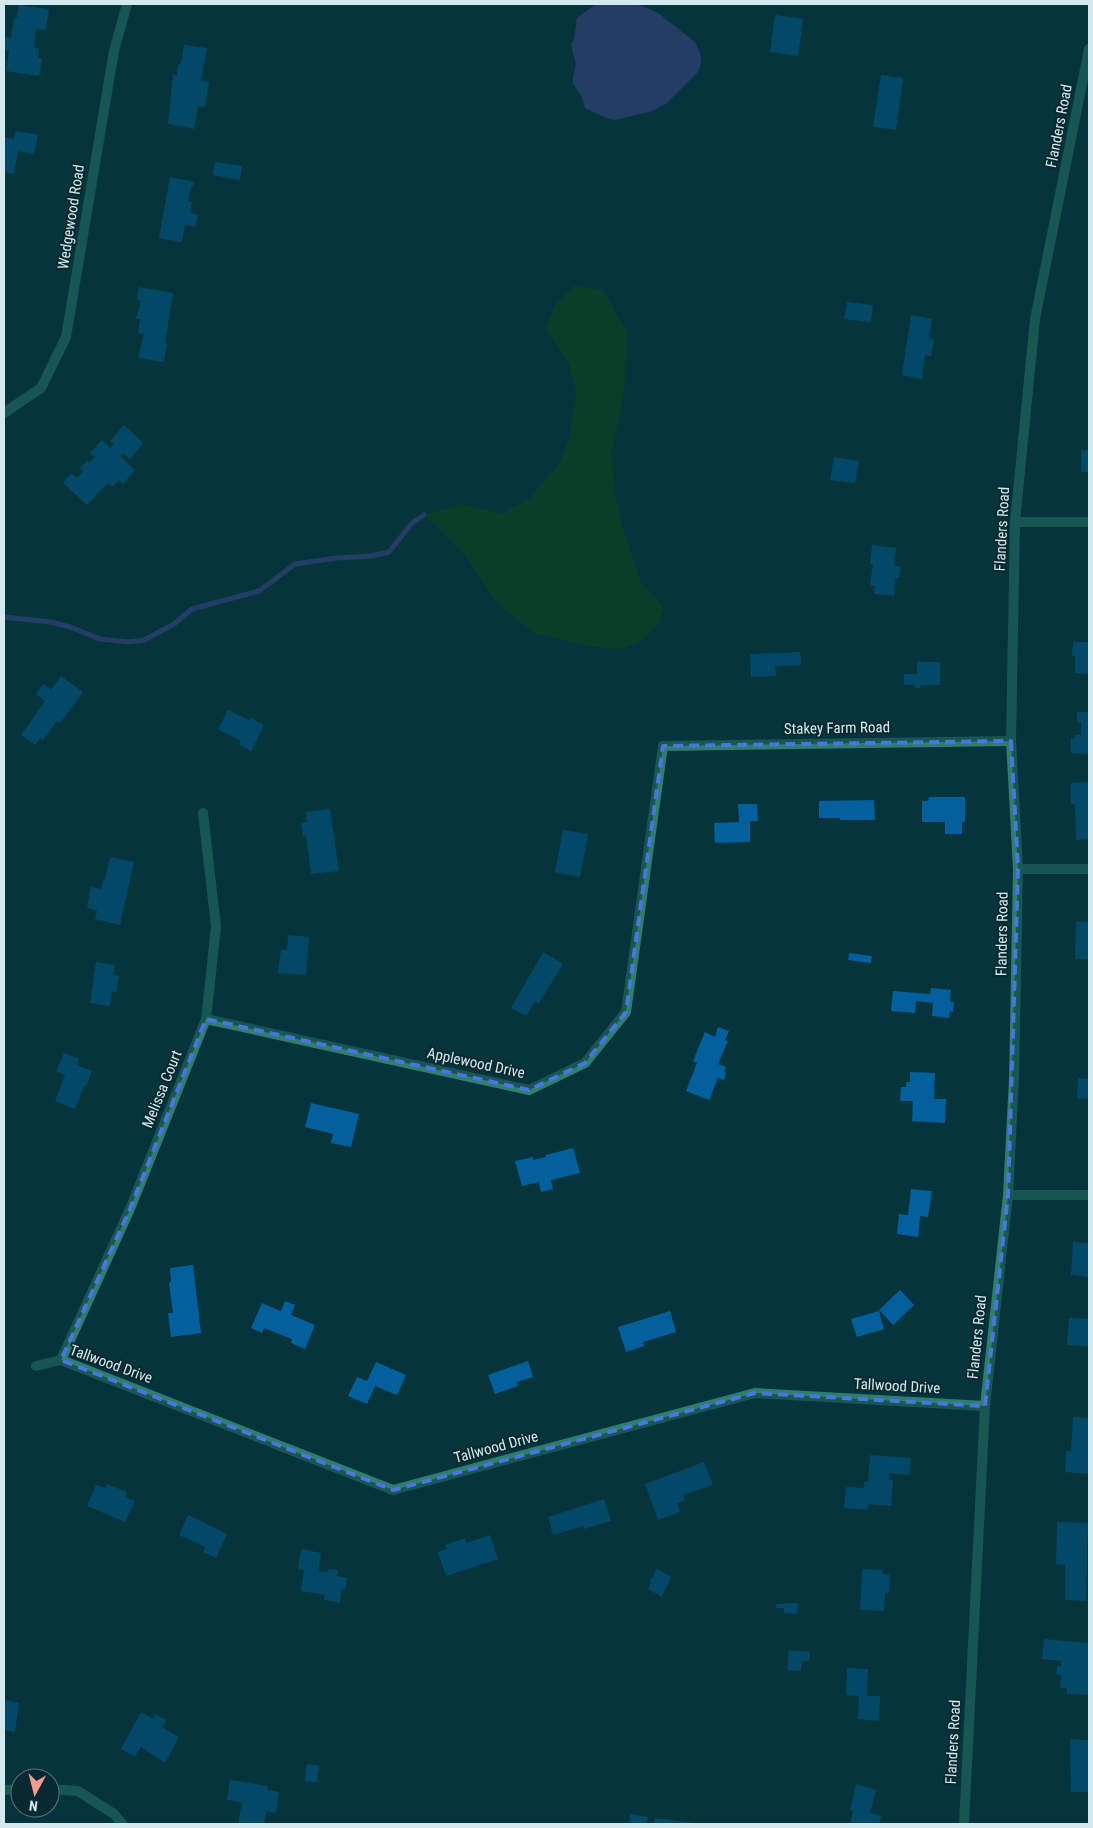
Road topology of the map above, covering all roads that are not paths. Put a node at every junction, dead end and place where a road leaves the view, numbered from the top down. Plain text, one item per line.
1 (127, 4) edge
2 (1089, 49) edge
3 (4, 413) edge
4 (1015, 522) junction
5 (1089, 522) edge
6 (1011, 741) junction
7 (663, 746) joint
8 (204, 813) dead end
9 (1018, 869) junction
10 (1089, 869) edge
11 (206, 1019) junction
12 (1008, 1195) junction
13 (1089, 1195) edge
14 (61, 1360) junction
15 (36, 1366) dead end
16 (984, 1406) junction
17 (60, 1789) edge
18 (122, 1824) edge
19 (964, 1824) edge

1 - 3 street, Wedgewood Road
2 - 4 street, Flanders Road
4 - 5 street
4 - 6 street, Flanders Road
6 - 7 street, Stakey Farm Road
6 - 9 street, Flanders Road
7 - 11 street, Applewood Drive
8 - 11 street, Melissa Court
9 - 10 street
9 - 12 street, Flanders Road
11 - 14 street, Melissa Court
12 - 13 street
12 - 16 street, Flanders Road
14 - 15 street, Tallwood Drive
14 - 16 street, Tallwood Drive
16 - 19 street, Flanders Road
17 - 18 street

